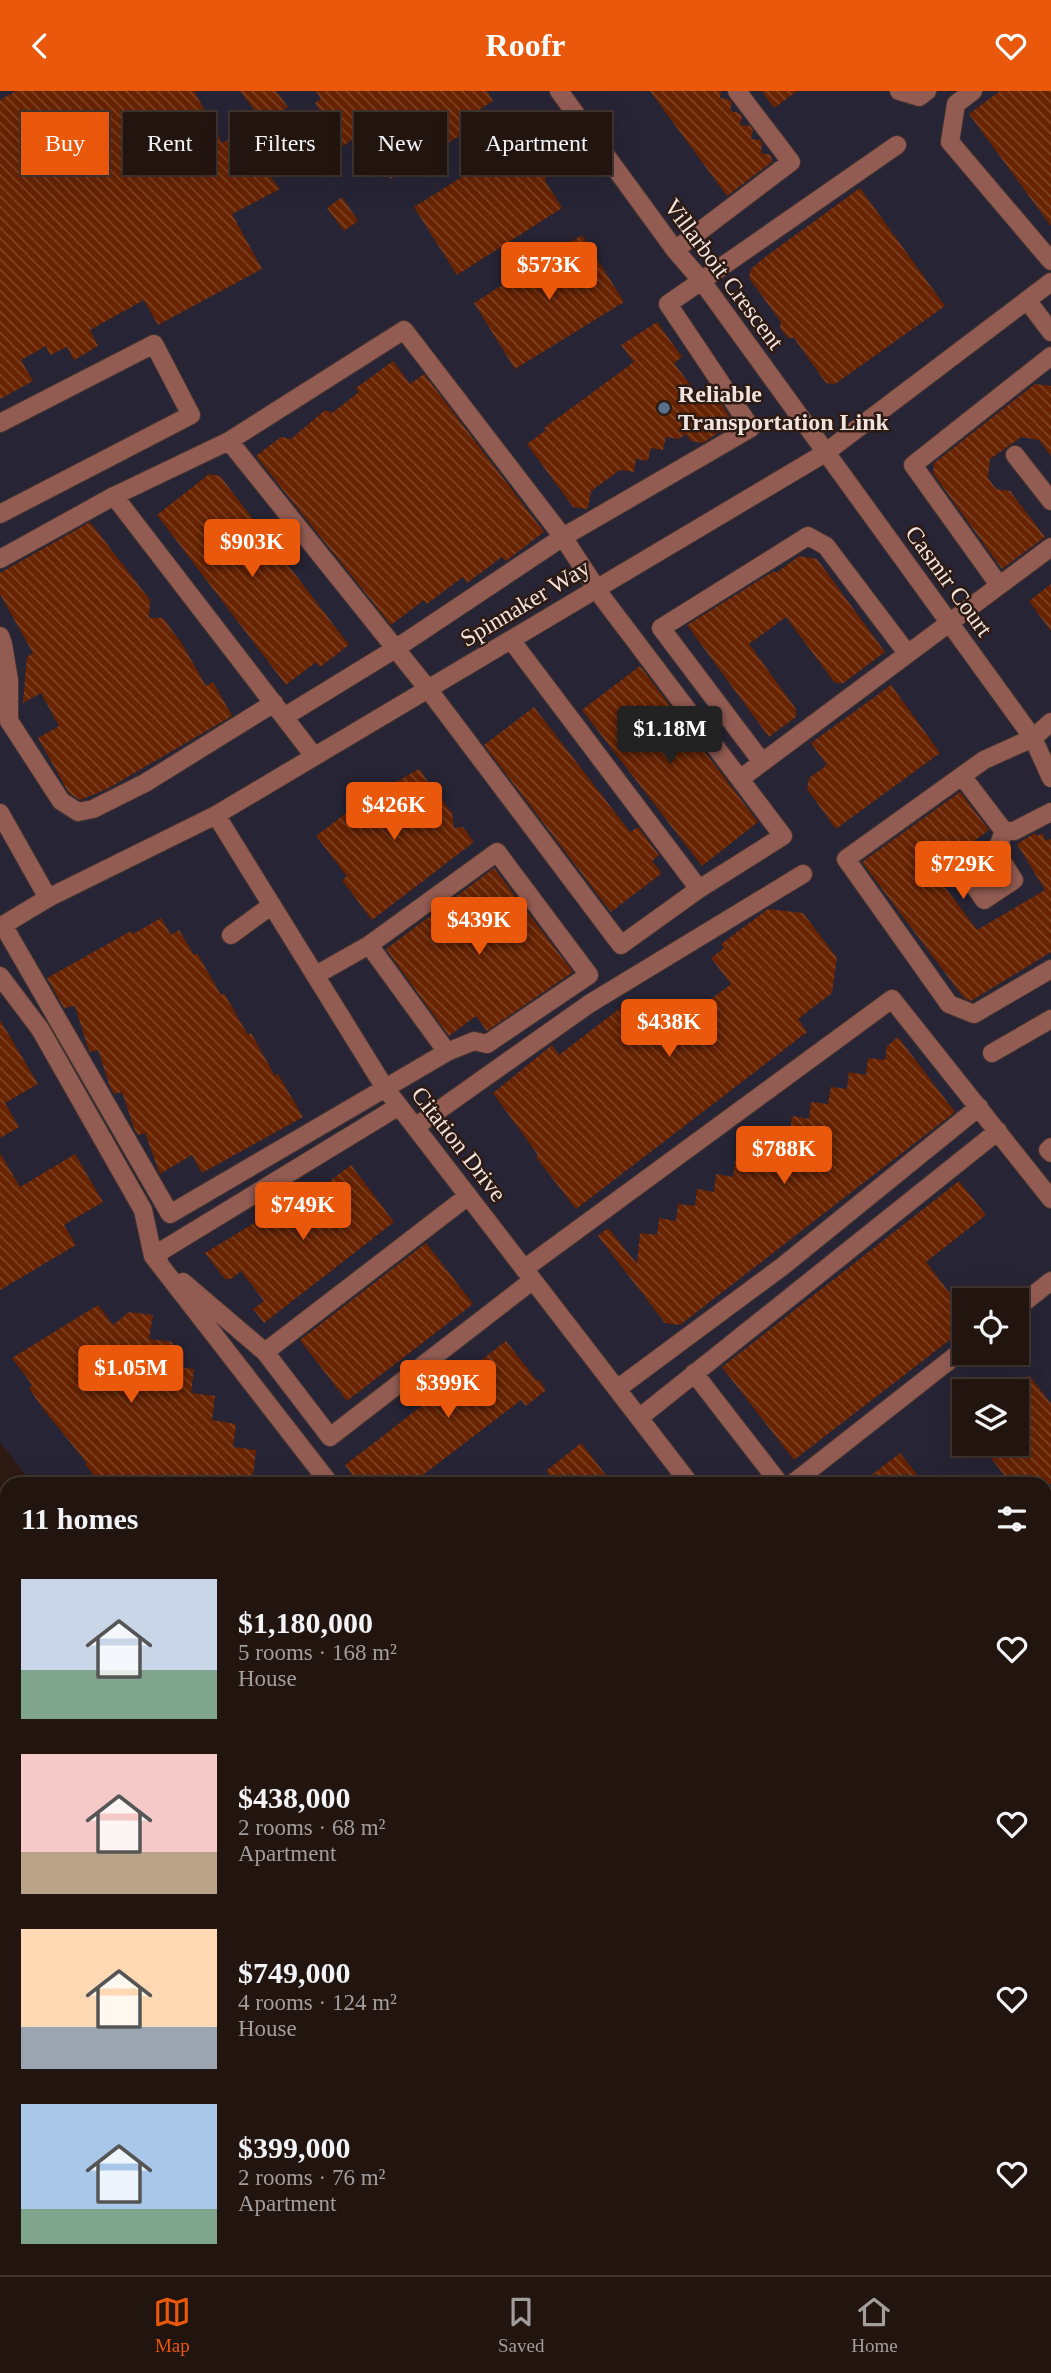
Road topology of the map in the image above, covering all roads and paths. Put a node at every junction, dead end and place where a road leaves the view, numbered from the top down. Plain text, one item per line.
1 (559, 91) edge
2 (737, 91) edge
3 (899, 91) edge
4 (927, 91) edge
5 (973, 91) edge
6 (897, 145) dead end
7 (675, 250) junction
8 (1051, 261) edge
9 (701, 280) junction
10 (1051, 282) edge
11 (1027, 300) junction
12 (1051, 332) edge
13 (1051, 356) edge
14 (0, 423) edge
15 (229, 440) junction
16 (825, 453) junction
17 (1014, 455) dead end
18 (114, 496) junction
19 (1051, 501) edge
20 (0, 514) edge
21 (563, 537) junction
22 (1051, 547) edge
23 (0, 559) edge
24 (999, 585) junction
25 (596, 589) junction
26 (948, 622) junction
27 (0, 636) edge
28 (511, 640) junction
29 (395, 649) junction
30 (907, 653) junction
31 (428, 689) junction
32 (279, 710) junction
33 (1051, 722) edge
34 (4, 724) edge
35 (1033, 738) junction
36 (1051, 751) edge
37 (314, 756) junction
38 (762, 762) junction
39 (962, 776) junction
40 (1051, 778) edge
41 (740, 779) junction
42 (1051, 812) edge
43 (0, 813) edge
44 (216, 815) junction
45 (1004, 831) junction
46 (996, 852) dead end
47 (803, 874) dead end
48 (699, 889) junction
49 (48, 898) junction
50 (272, 905) junction
51 (1, 926) edge
52 (231, 935) dead end
53 (369, 945) junction
54 (1051, 969) edge
55 (316, 975) junction
56 (0, 976) edge
57 (1051, 1019) edge
58 (447, 1052) junction
59 (992, 1053) dead end
60 (385, 1088) junction
61 (399, 1106) junction
62 (979, 1107) junction
63 (415, 1127) junction
64 (998, 1132) junction
65 (1051, 1147) edge
66 (1051, 1153) edge
67 (468, 1196) junction
68 (1051, 1199) edge
69 (153, 1256) junction
70 (528, 1275) junction
71 (1051, 1281) edge
72 (1029, 1298) edge
73 (265, 1352) junction
74 (952, 1358) edge
75 (694, 1373) junction
76 (617, 1389) junction
77 (639, 1418) junction
78 (325, 1477) edge
79 (685, 1477) edge
80 (775, 1477) edge
81 (801, 1477) edge

1 - 7 street, Villarboit Crescent
2 - 7 street
3 - 4 street
5 - 8 street
6 - 9 street
7 - 9 street, Villarboit Crescent
9 - 16 street, Villarboit Crescent
9 - 21 street
10 - 11 street, Spinnaker Way
11 - 12 street
11 - 16 street, Spinnaker Way
13 - 24 street
14 - 20 street
15 - 18 street
15 - 21 street
15 - 29 street
16 - 25 street, Spinnaker Way
16 - 26 street, Casmir Court
17 - 19 street
18 - 23 street
18 - 32 street
21 - 25 street
21 - 29 street
22 - 24 street
24 - 26 street
25 - 28 street, Spinnaker Way
25 - 41 street
26 - 30 street
26 - 35 street, Casmir Court
27 - 34 street
28 - 31 street, Spinnaker Way
28 - 48 street
29 - 31 street
29 - 32 street
30 - 38 street
30 - 38 street
31 - 37 street, Spinnaker Way
31 - 48 street
32 - 34 street
32 - 37 street
33 - 35 street
35 - 36 street
35 - 39 street
35 - 40 street
37 - 44 street, Spinnaker Way
38 - 41 street
39 - 45 street
39 - 54 street
41 - 48 street
42 - 45 street
43 - 49 street
44 - 49 street, Spinnaker Way
44 - 50 street, Citation Drive
45 - 46 street
47 - 63 street
49 - 51 street, Spinnaker Way
50 - 52 street
50 - 55 street, Citation Drive
51 - 60 street
53 - 55 street
53 - 58 street
53 - 58 street
55 - 60 street, Citation Drive
56 - 69 street
57 - 59 street
58 - 60 street
60 - 61 street, Citation Drive
61 - 63 street, Citation Drive
61 - 69 street
62 - 64 street
62 - 70 street
62 - 76 street
63 - 67 street, Citation Drive
64 - 68 street
64 - 75 street
65 - 66 street
67 - 70 street, Citation Drive
67 - 73 street
69 - 73 street
69 - 78 street
70 - 73 street
70 - 76 street, Citation Drive
71 - 72 street
74 - 81 street
75 - 77 street
75 - 80 street
76 - 77 street, Citation Drive
77 - 79 street, Citation Drive

